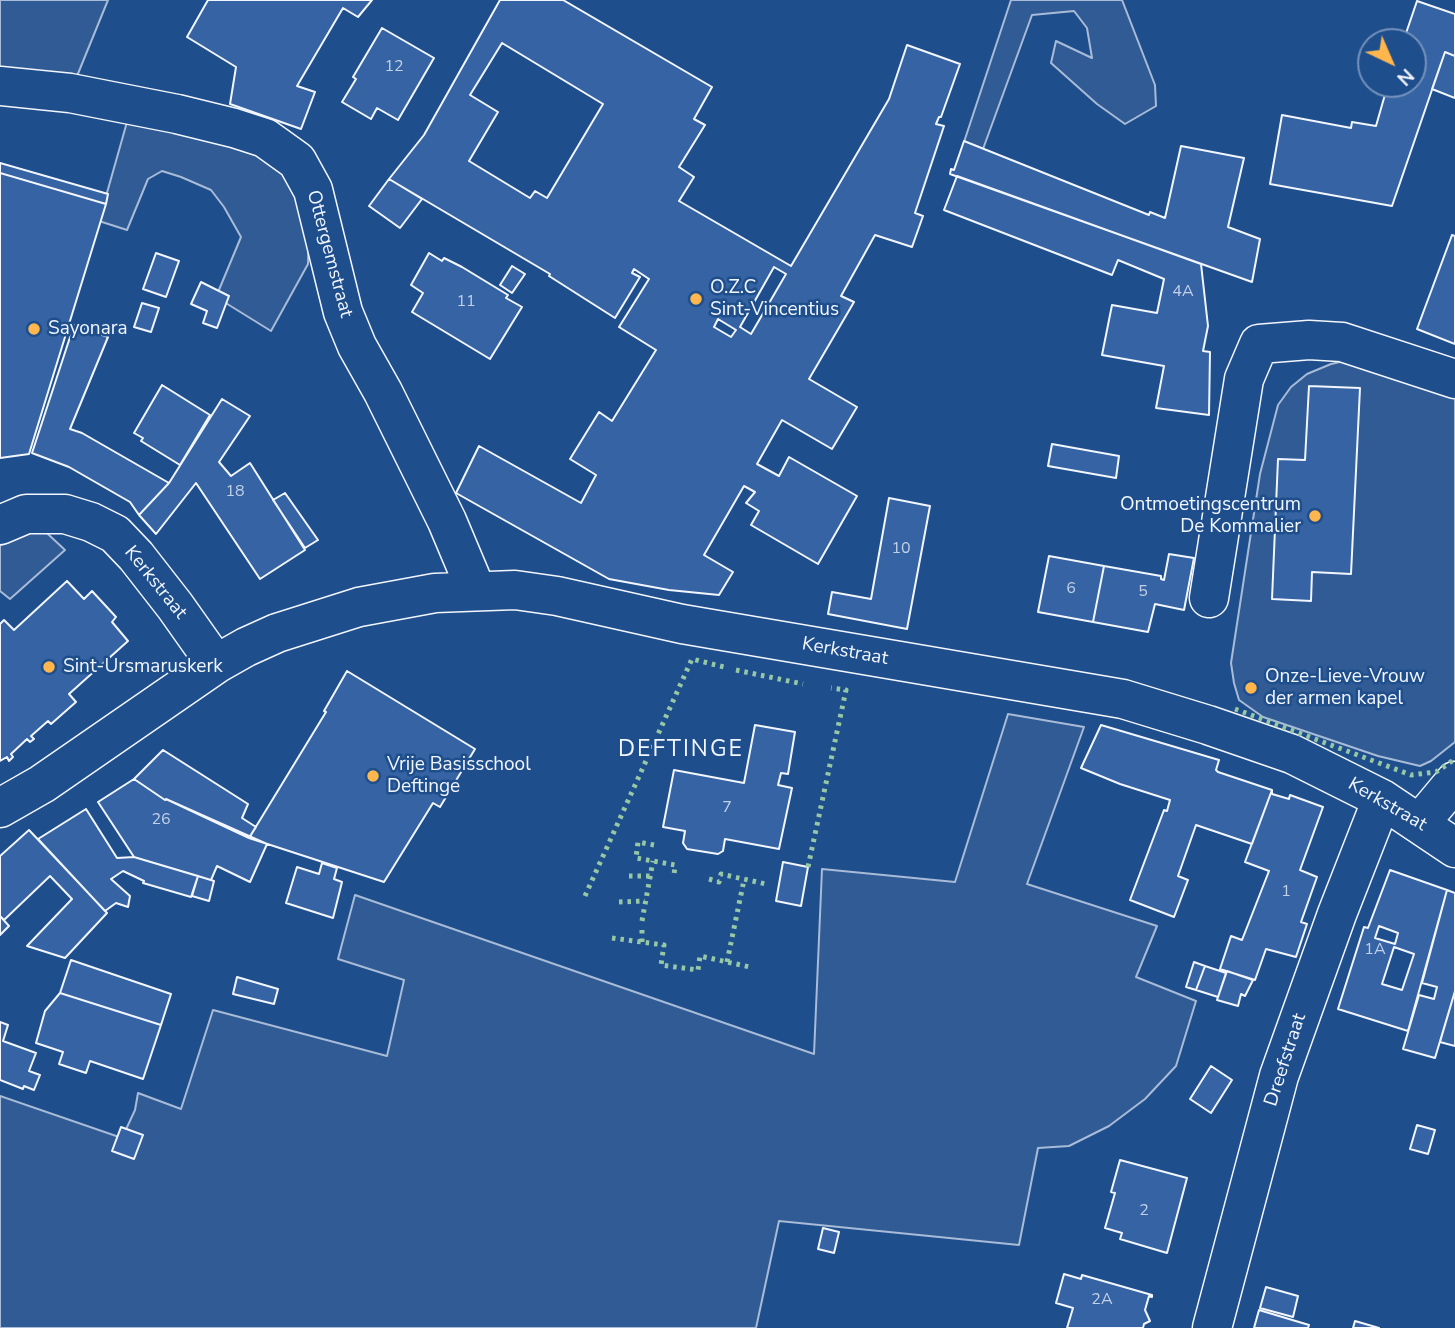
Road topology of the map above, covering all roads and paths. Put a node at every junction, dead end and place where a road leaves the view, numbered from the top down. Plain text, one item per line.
1 (0, 86) edge
2 (1455, 379) edge
3 (0, 525) edge
4 (476, 590) junction
5 (1209, 598) dead end
6 (216, 664) junction
7 (1455, 781) edge
8 (1382, 799) junction
9 (0, 808) edge
10 (1420, 823) junction
11 (1455, 848) edge
12 (1212, 1328) edge

1 - 4 street, Ottergemstraat
2 - 5 street
3 - 6 street, Kerkstraat
4 - 6 street, Kerkstraat
4 - 8 street, Kerkstraat
6 - 9 street, Kerkstraat
7 - 10 street
8 - 10 street, Kerkstraat
8 - 12 street, Dreefstraat
10 - 11 street, Kerkstraat

